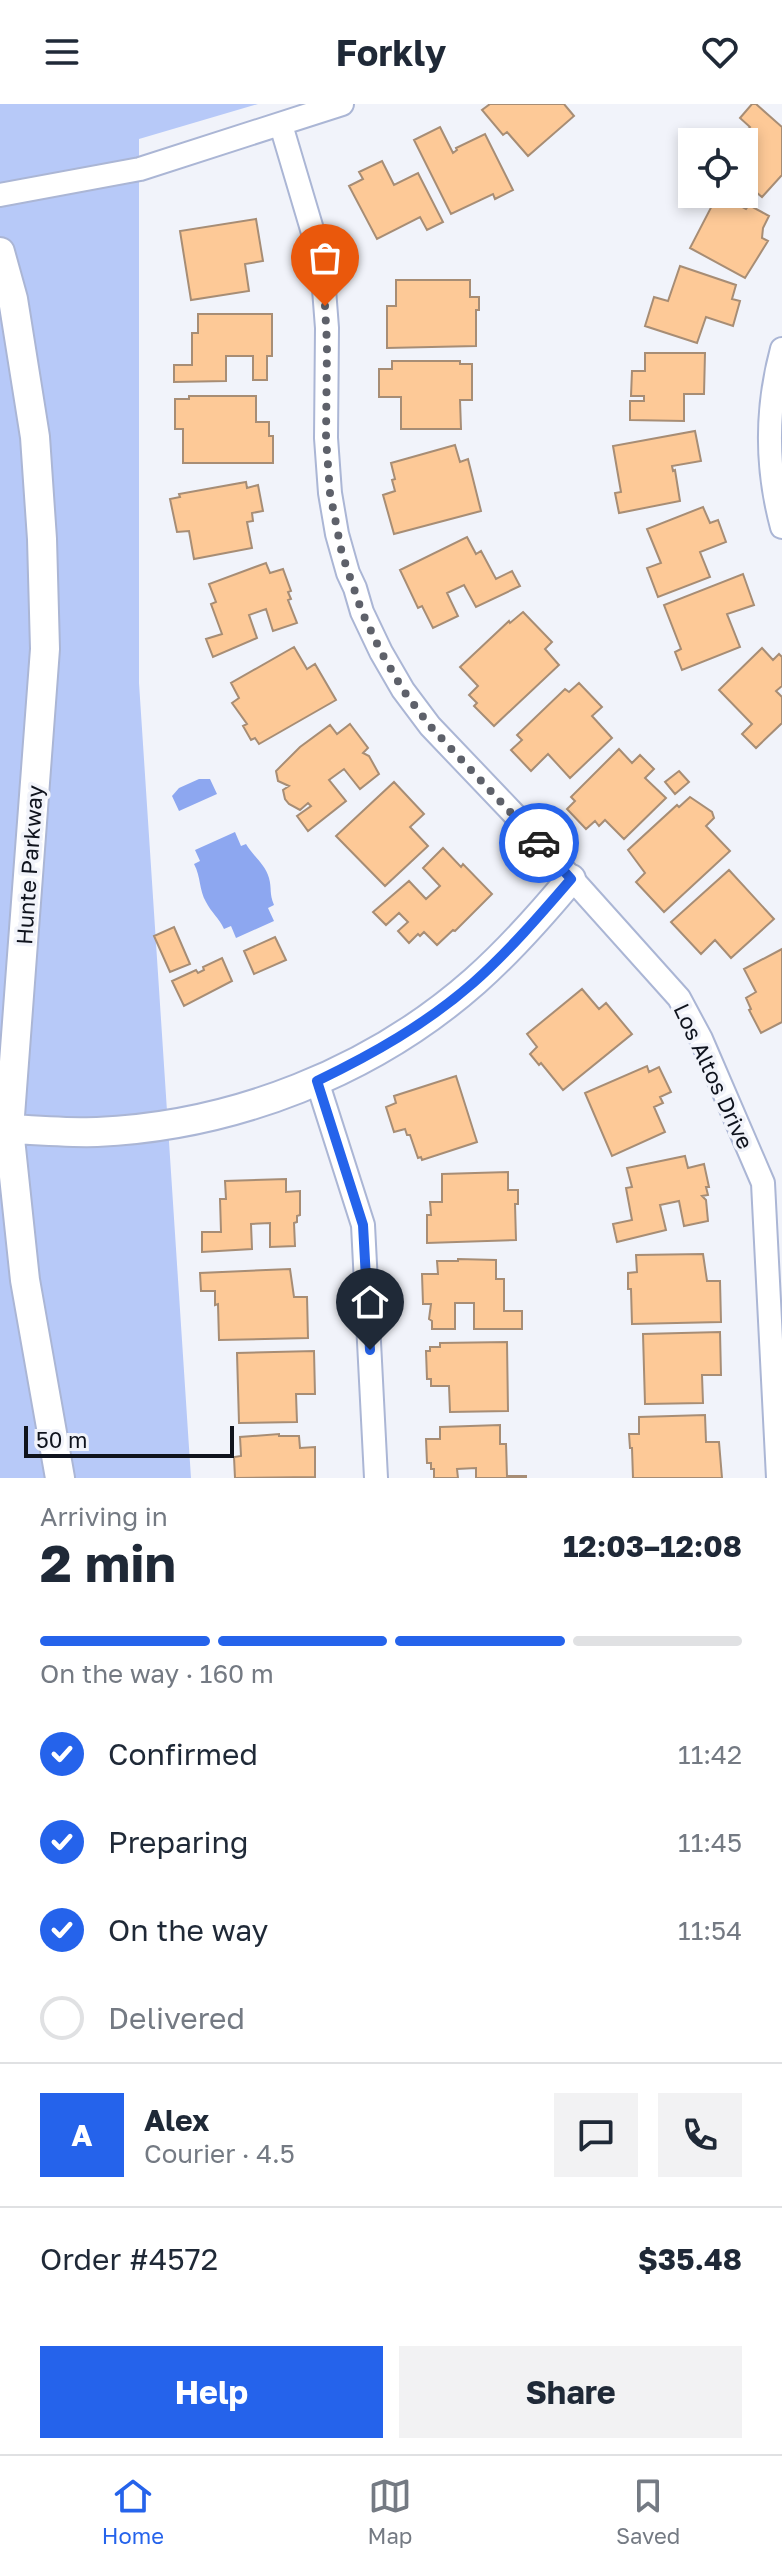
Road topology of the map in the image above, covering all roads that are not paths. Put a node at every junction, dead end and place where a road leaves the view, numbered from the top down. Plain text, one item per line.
1 (342, 104) edge
2 (281, 125) junction
3 (0, 195) edge
4 (0, 252) edge
5 (782, 349) edge
6 (782, 527) edge
7 (571, 879) junction
8 (317, 1081) junction
9 (4, 1129) edge
10 (60, 1478) edge
11 (376, 1478) edge
12 (778, 1478) edge

1 - 2 street
2 - 3 street
2 - 7 street, Los Altos Drive
4 - 9 street, Hunte Parkway
5 - 6 street
7 - 8 street
7 - 12 street, Los Altos Drive
8 - 9 street
8 - 11 street
9 - 10 street, Hunte Parkway

